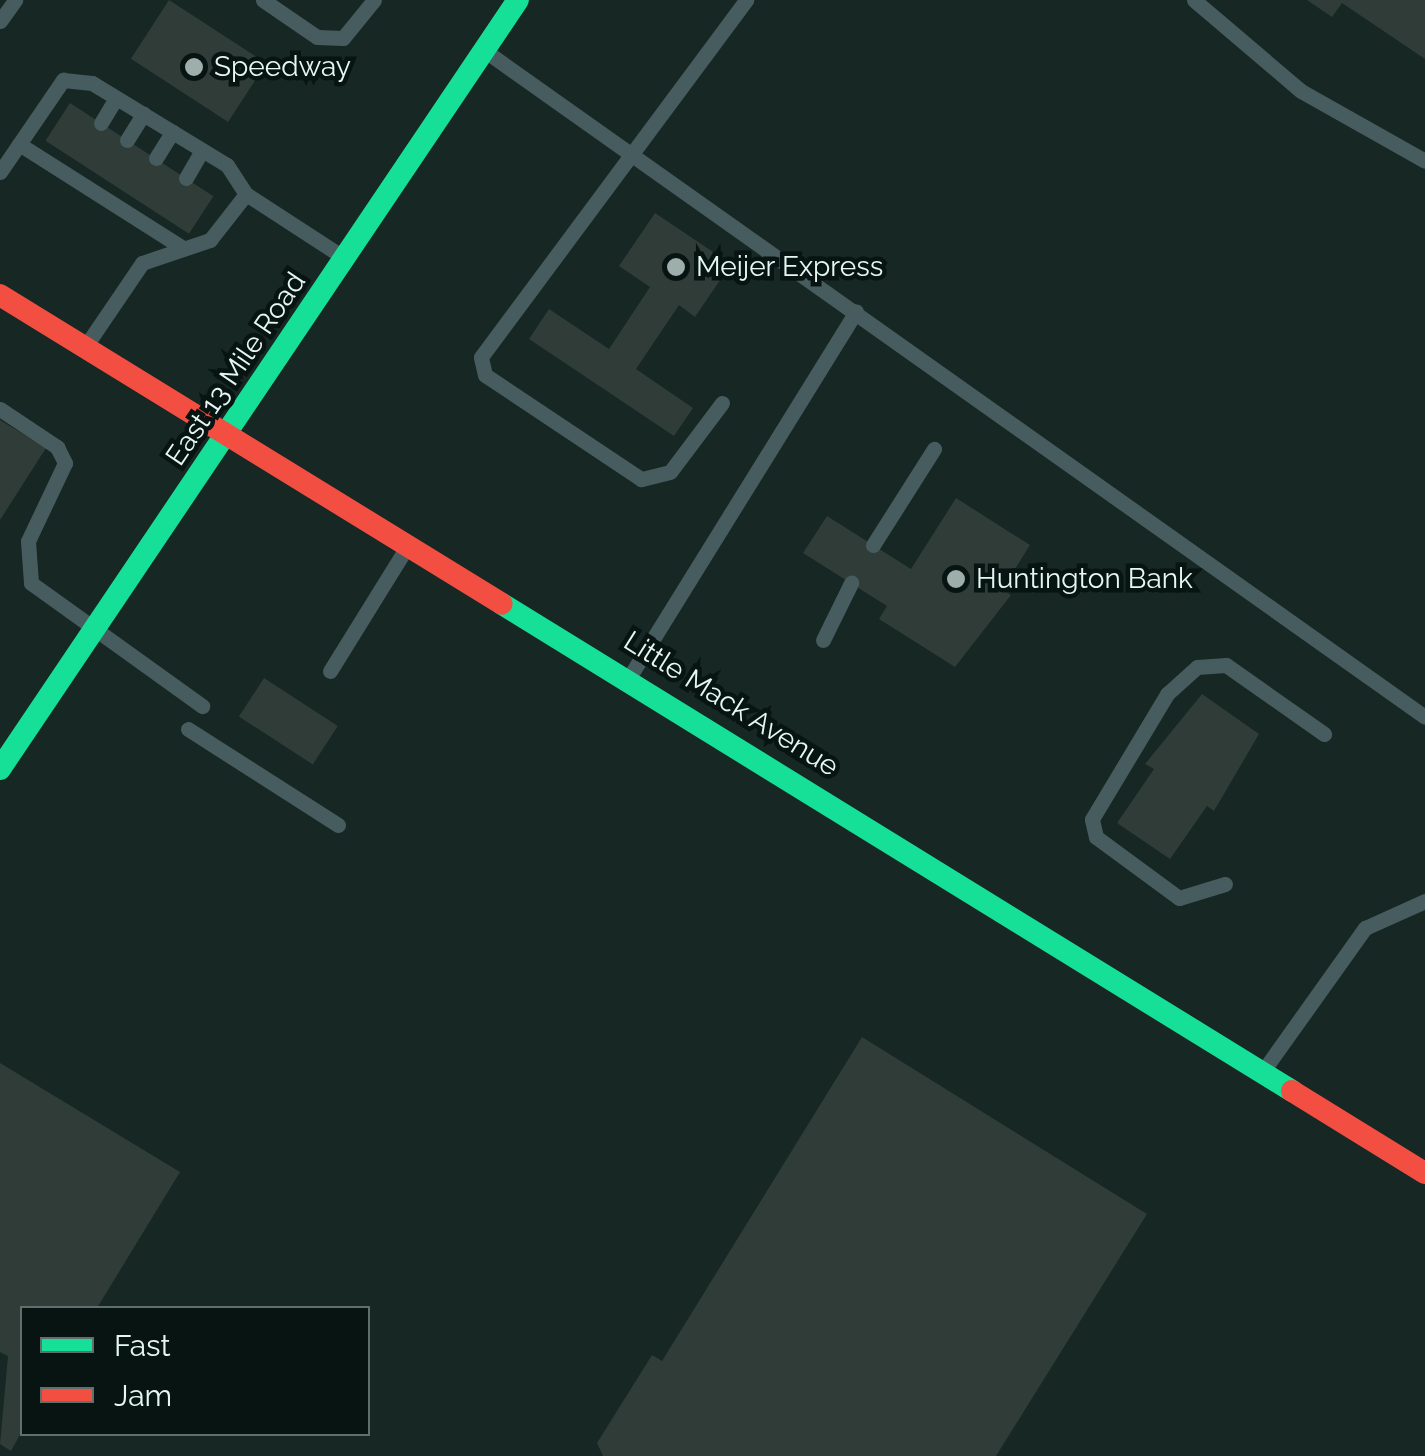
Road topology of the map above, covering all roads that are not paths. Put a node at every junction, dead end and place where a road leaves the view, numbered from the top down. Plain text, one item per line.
1 (15, 0) edge
2 (263, 0) edge
3 (374, 0) edge
4 (518, 0) edge
5 (746, 0) edge
6 (1194, 0) edge
7 (0, 21) edge
8 (485, 51) junction
9 (116, 98) junction
10 (143, 114) junction
11 (101, 123) dead end
12 (172, 132) junction
13 (127, 140) dead end
14 (19, 144) junction
15 (202, 150) junction
16 (156, 158) dead end
17 (636, 158) junction
18 (1425, 161) edge
19 (0, 172) edge
20 (186, 178) dead end
21 (246, 194) junction
22 (181, 247) junction
23 (346, 259) junction
24 (0, 295) edge
25 (856, 311) junction
26 (84, 347) junction
27 (722, 403) dead end
28 (0, 409) edge
29 (228, 438) junction
30 (934, 449) dead end
31 (873, 544) dead end
32 (408, 546) junction
33 (850, 583) dead end
34 (94, 632) junction
35 (823, 640) dead end
36 (330, 672) dead end
37 (630, 676) junction
38 (202, 706) dead end
39 (1425, 717) edge
40 (188, 729) dead end
41 (1324, 734) dead end
42 (0, 769) edge
43 (338, 824) dead end
44 (1225, 884) dead end
45 (1425, 901) edge
46 (1263, 1071) junction
47 (1425, 1173) edge

1 - 7 lane
2 - 3 lane
4 - 8 main road, East 13 Mile Road
5 - 17 lane
6 - 18 lane
8 - 17 lane
8 - 23 main road, East 13 Mile Road
9 - 10 lane
9 - 11 lane
9 - 14 lane
10 - 12 lane
10 - 13 lane
12 - 15 lane
12 - 16 lane
14 - 19 lane
14 - 22 lane
15 - 20 lane
15 - 21 lane
17 - 25 lane
17 - 27 lane
21 - 22 lane
21 - 23 lane
22 - 26 lane
23 - 29 main road, East 13 Mile Road
24 - 26 main road, Little Mack Avenue
25 - 37 lane
25 - 39 lane
26 - 29 main road, Little Mack Avenue
28 - 34 lane
29 - 32 main road, Little Mack Avenue
29 - 34 main road, East 13 Mile Road
30 - 31 lane
32 - 36 lane
32 - 37 main road, Little Mack Avenue
33 - 35 lane
34 - 38 lane
34 - 42 main road, East 13 Mile Road
37 - 46 main road, Little Mack Avenue
40 - 43 lane
41 - 44 lane
45 - 46 lane
46 - 47 main road, Little Mack Avenue

